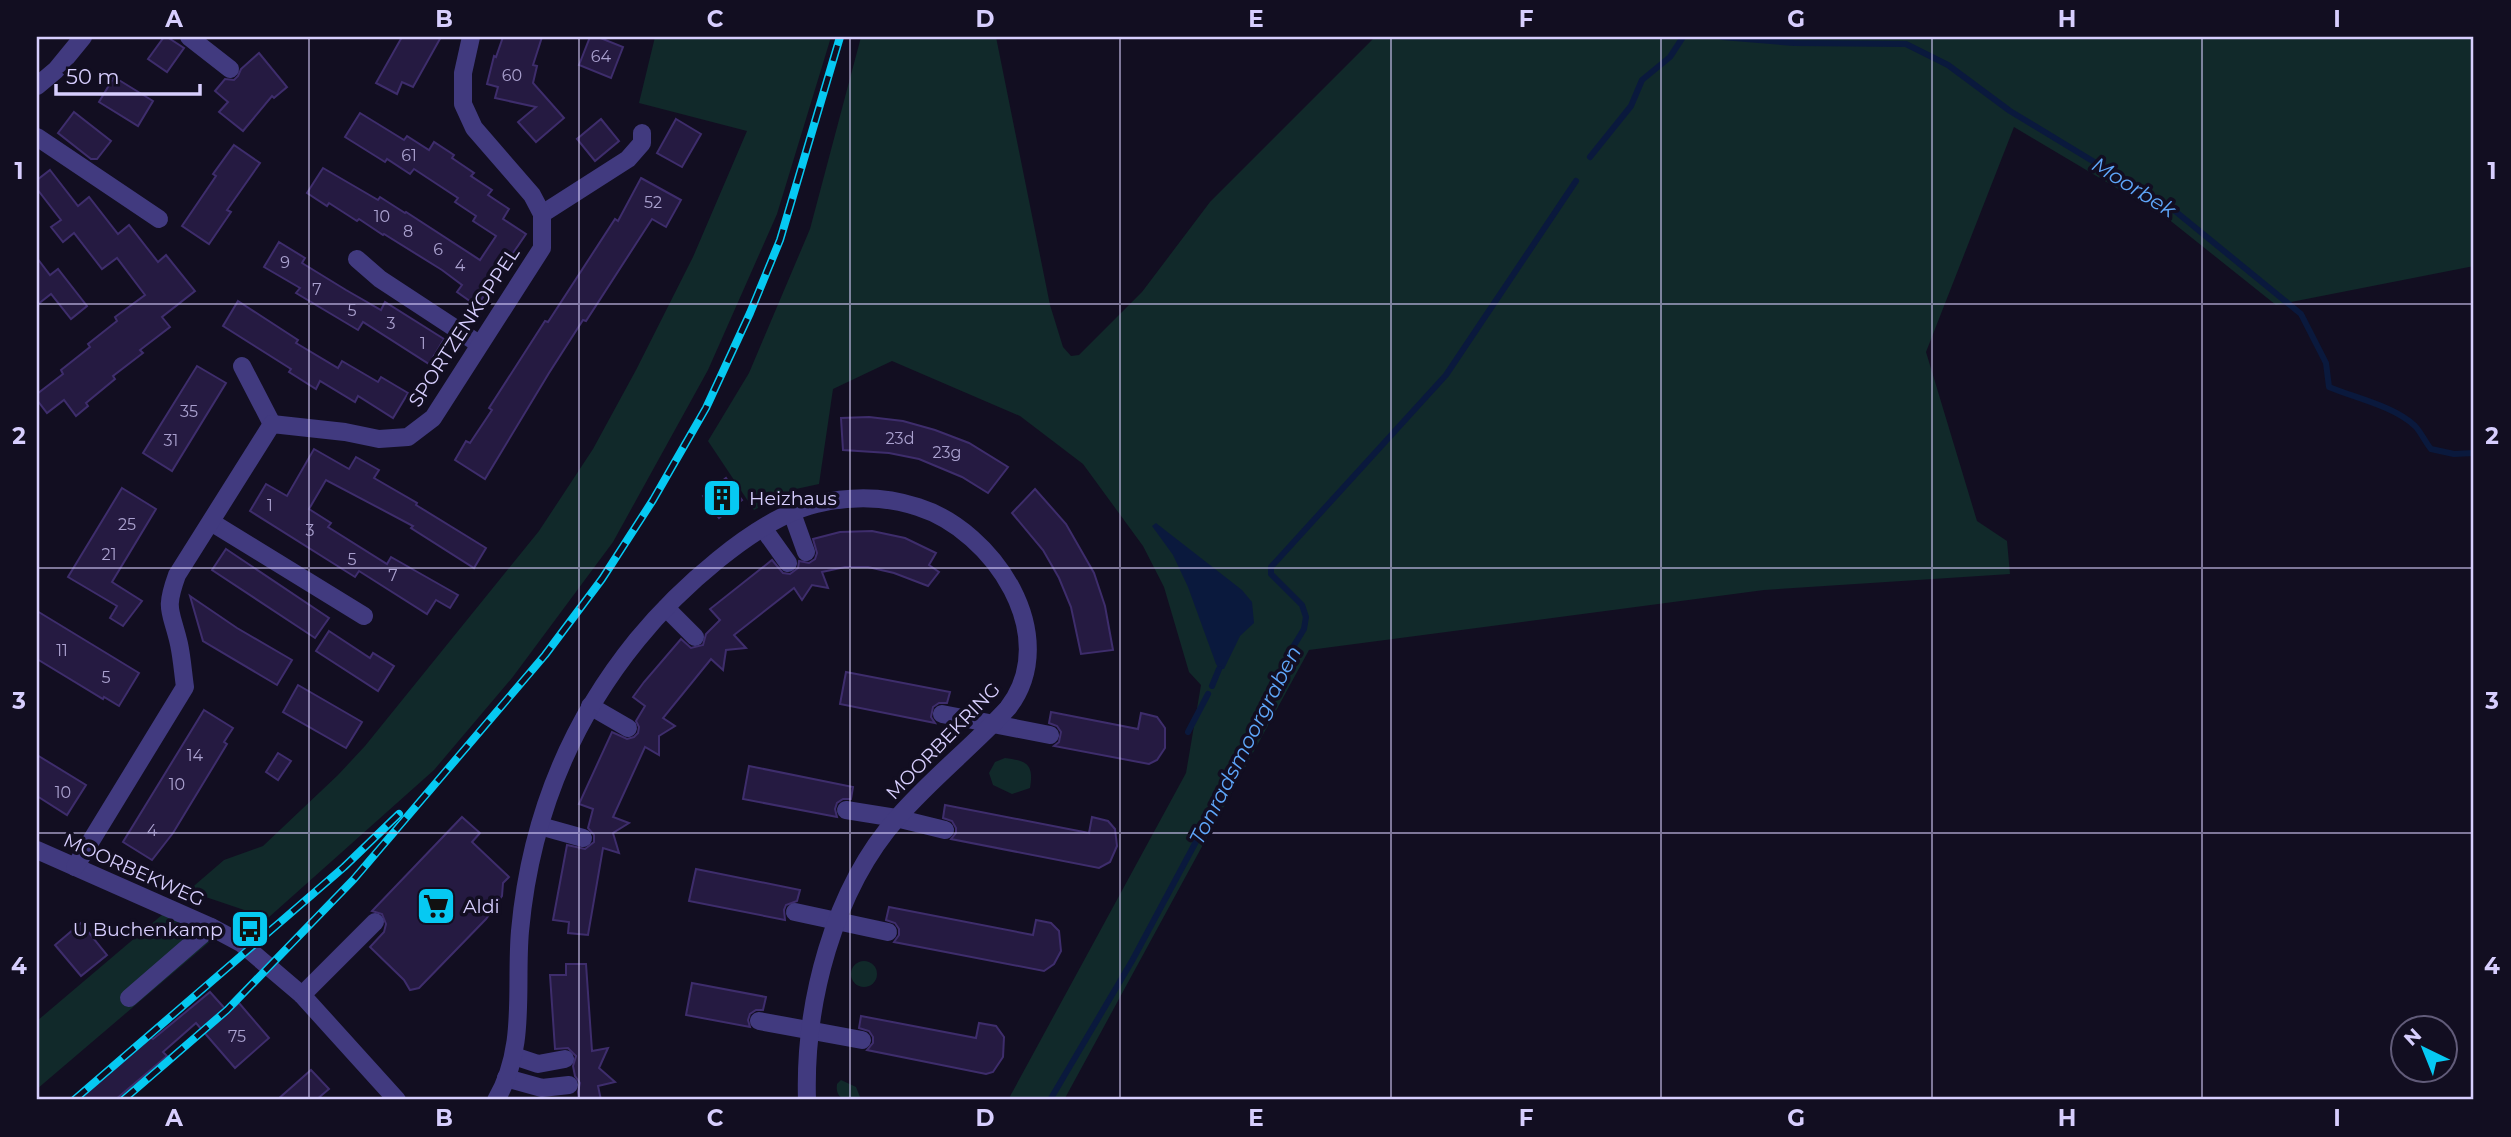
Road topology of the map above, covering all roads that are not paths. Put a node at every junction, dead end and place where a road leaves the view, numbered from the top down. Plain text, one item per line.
1 (83, 37) edge
2 (189, 37) edge
3 (471, 37) edge
4 (230, 69) dead end
5 (37, 86) edge
6 (642, 133) dead end
7 (37, 137) edge
8 (542, 215) junction
9 (159, 219) dead end
10 (357, 259) dead end
11 (479, 344) junction
12 (242, 366) dead end
13 (272, 424) junction
14 (792, 513) junction
15 (211, 522) junction
16 (763, 528) junction
17 (806, 552) dead end
18 (788, 563) dead end
19 (666, 608) junction
20 (364, 615) dead end
21 (695, 637) dead end
22 (590, 706) junction
23 (942, 714) dead end
24 (993, 724) junction
25 (628, 728) dead end
26 (1050, 734) dead end
27 (846, 810) dead end
28 (896, 818) junction
29 (540, 826) junction
30 (945, 831) dead end
31 (583, 838) dead end
32 (37, 850) edge
33 (75, 867) junction
34 (795, 912) dead end
35 (838, 921) junction
36 (375, 922) dead end
37 (211, 927) junction
38 (888, 932) dead end
39 (129, 998) dead end
40 (307, 1001) junction
41 (759, 1021) dead end
42 (810, 1030) junction
43 (862, 1040) dead end
44 (514, 1056) junction
45 (565, 1059) dead end
46 (506, 1078) junction
47 (569, 1085) dead end
48 (397, 1100) edge
49 (496, 1100) edge
50 (807, 1100) edge

1 - 5 street
2 - 4 street
3 - 8 street
6 - 8 street
7 - 9 street
8 - 11 street, SPORTZENKOPPEL
10 - 11 street
11 - 13 street, SPORTZENKOPPEL
12 - 13 street
13 - 15 street
14 - 16 street, MOORBEKRING
14 - 17 street
14 - 24 street, MOORBEKRING
15 - 20 street
15 - 33 street
16 - 18 street
16 - 19 street, MOORBEKRING
19 - 21 street
19 - 22 street, MOORBEKRING
22 - 25 street
22 - 29 street, MOORBEKRING
23 - 24 street
24 - 26 street
24 - 28 street, MOORBEKRING
27 - 28 street
28 - 30 street
28 - 35 street, MOORBEKRING
29 - 31 street
29 - 44 street, MOORBEKRING
32 - 33 street, MOORBEKWEG
33 - 37 street, MOORBEKWEG
34 - 35 street
35 - 38 street
35 - 42 street, MOORBEKRING
36 - 40 street
37 - 39 street
37 - 40 street, MOORBEKWEG
40 - 48 street, MOORBEKWEG
41 - 42 street
42 - 43 street
42 - 50 street, MOORBEKRING
44 - 45 street
44 - 46 street, MOORBEKRING
46 - 47 street
46 - 49 street, MOORBEKRING

